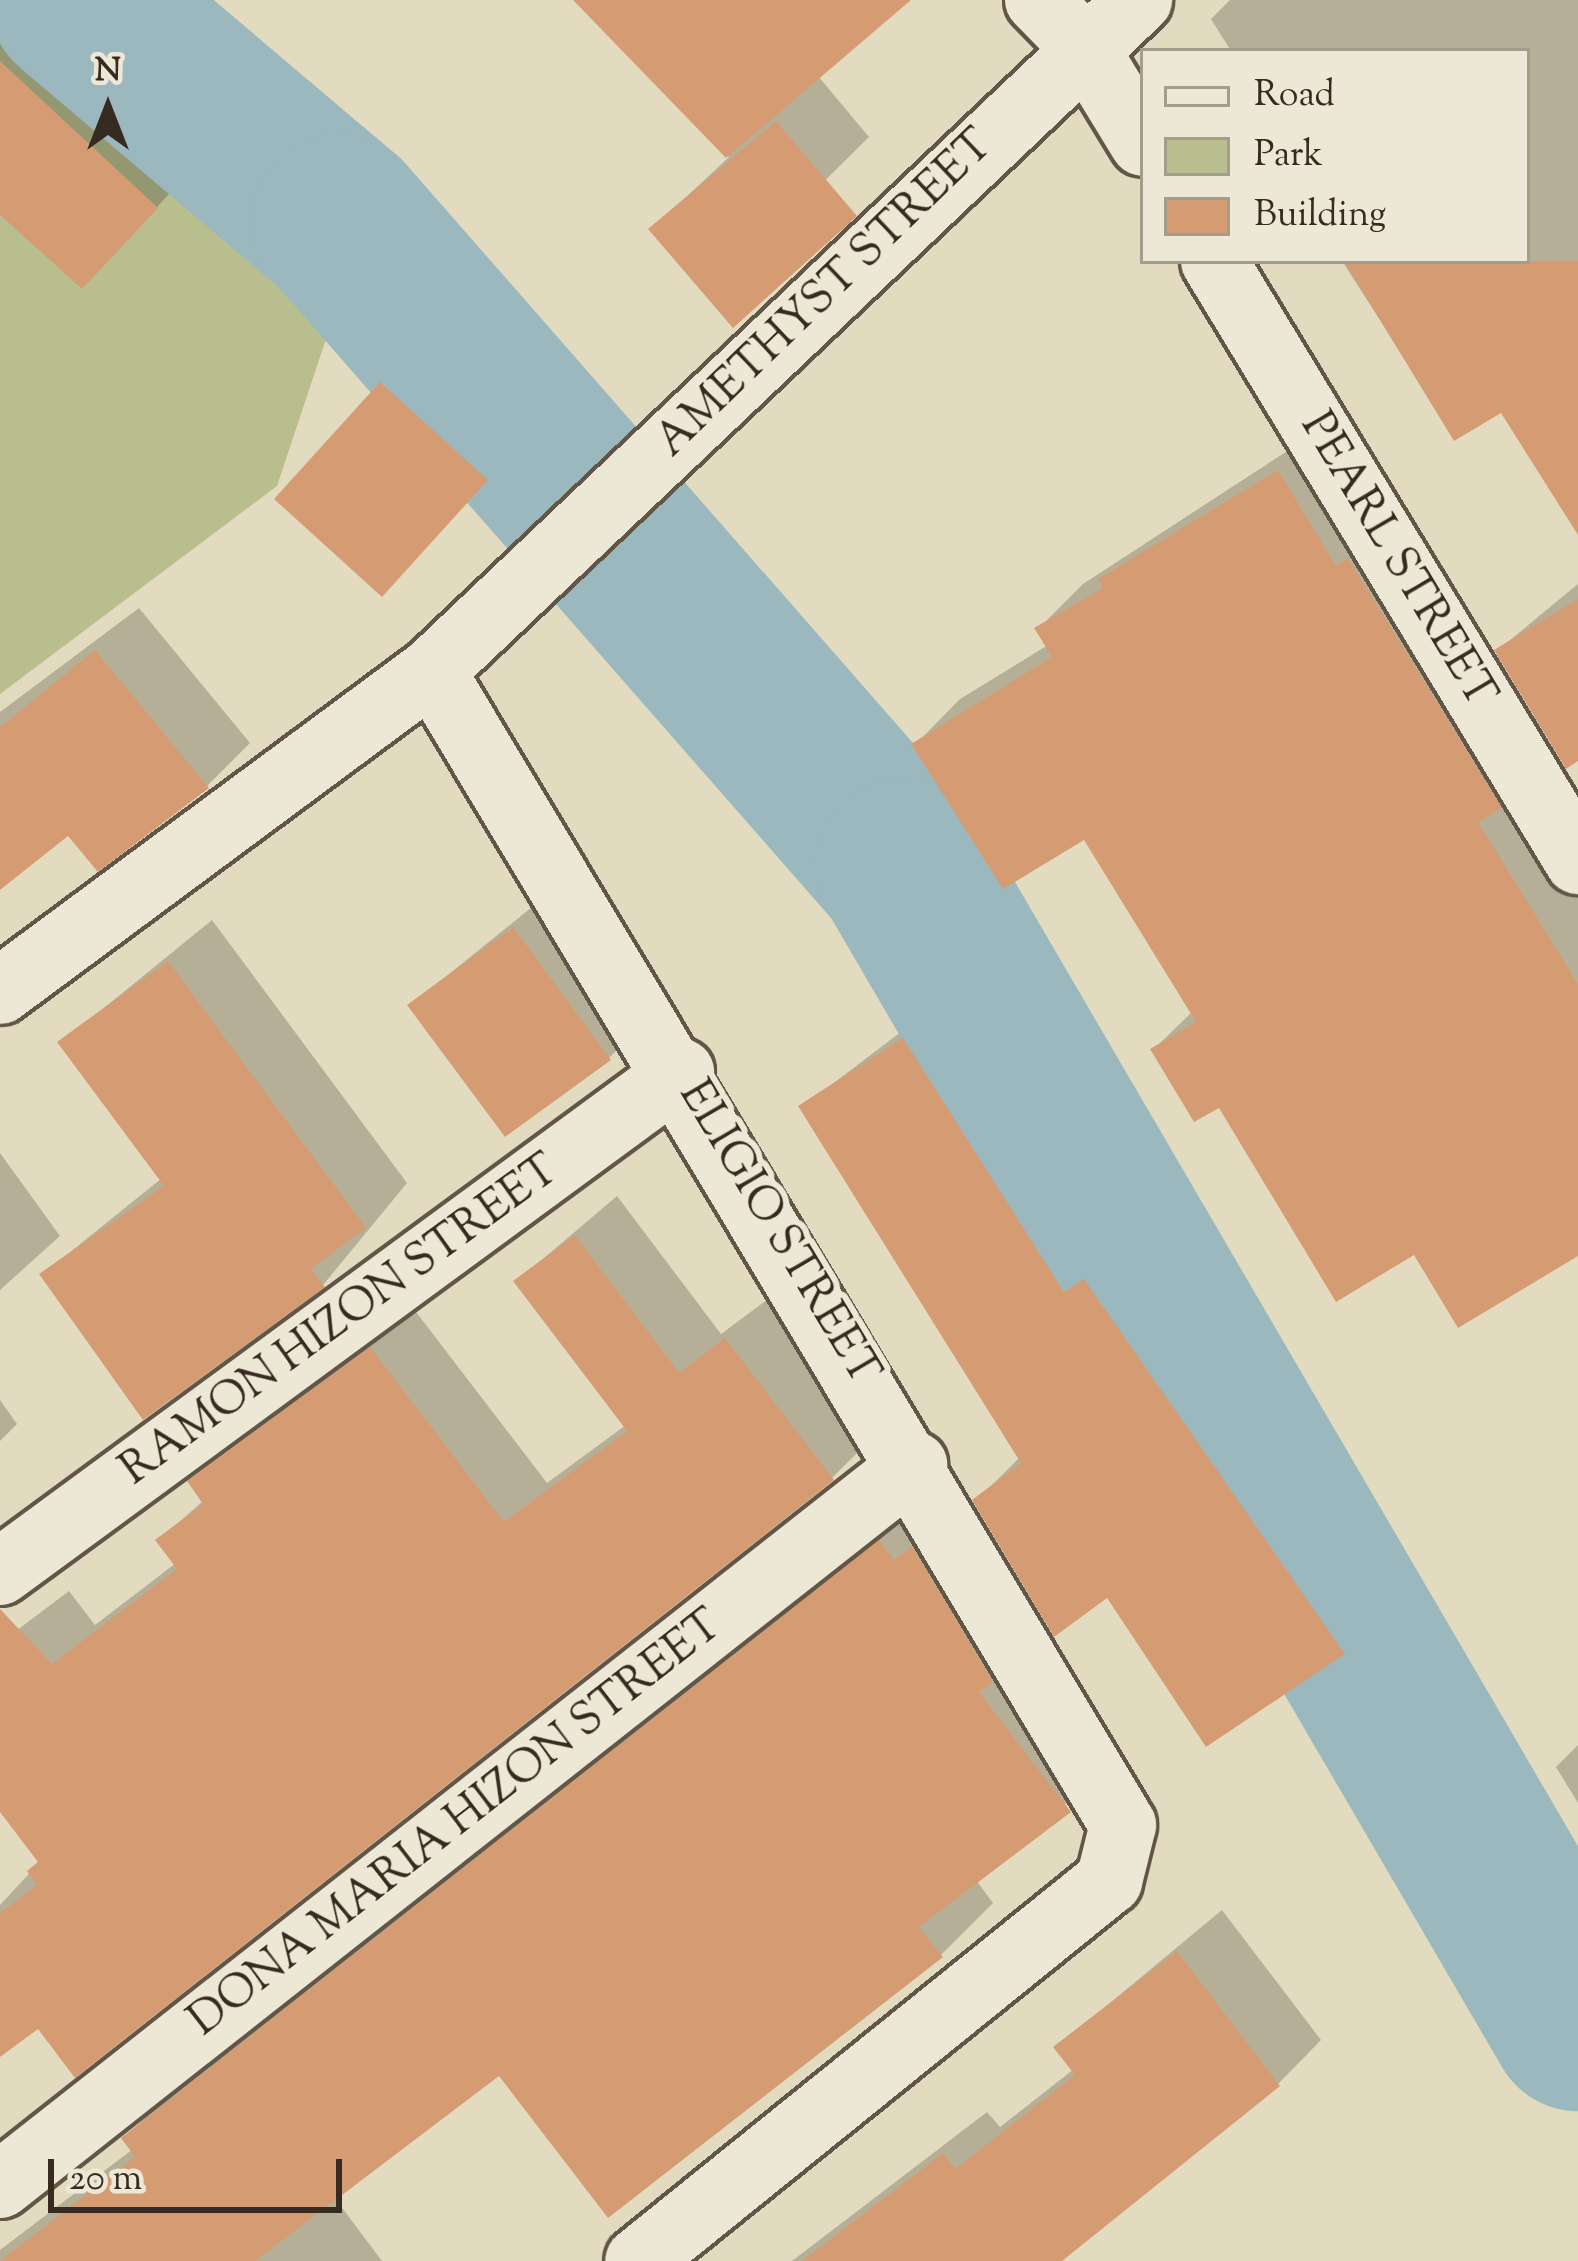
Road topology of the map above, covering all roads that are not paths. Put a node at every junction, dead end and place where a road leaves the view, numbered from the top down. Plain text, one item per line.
1 (1038, 0) edge
2 (1139, 0) edge
3 (1085, 48) junction
4 (1140, 138) edge
5 (1216, 264) edge
6 (432, 671) junction
7 (1578, 861) edge
8 (0, 992) edge
9 (681, 1072) junction
10 (914, 1465) junction
11 (0, 1572) edge
12 (0, 2185) edge
13 (638, 2261) edge

1 - 3 street
2 - 3 street, AMETHYST STREET
3 - 4 street
3 - 6 street, AMETHYST STREET
5 - 7 street, PEARL STREET
6 - 8 street, AMETHYST STREET
6 - 9 street, ELIGIO STREET
9 - 10 street, ELIGIO STREET
9 - 11 street, RAMON HIZON STREET
10 - 12 street, DONA MARIA HIZON STREET
10 - 13 street, ELIGIO STREET

